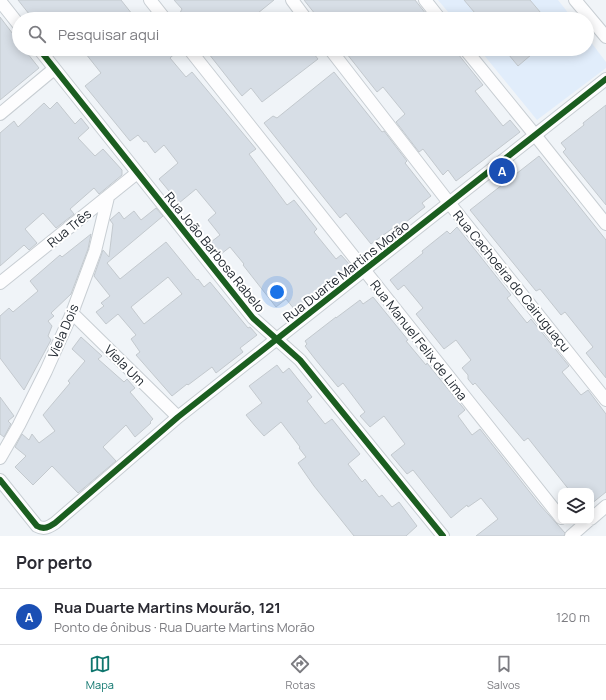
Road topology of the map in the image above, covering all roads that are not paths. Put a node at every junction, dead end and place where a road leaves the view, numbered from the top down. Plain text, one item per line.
1 (150, 0) edge
2 (292, 0) edge
3 (425, 0) edge
4 (575, 0) edge
5 (0, 1) edge
6 (159, 12) edge
7 (301, 12) edge
8 (434, 12) edge
9 (585, 12) edge
10 (12, 16) edge
11 (594, 23) edge
12 (606, 37) edge
13 (44, 56) edge
14 (195, 56) edge
15 (335, 56) edge
16 (471, 56) edge
17 (54, 68) junction
18 (606, 79) edge
19 (0, 114) edge
20 (536, 135) junction
21 (137, 173) junction
22 (108, 197) junction
23 (450, 204) junction
24 (606, 224) edge
25 (364, 270) junction
26 (0, 283) edge
27 (72, 313) junction
28 (276, 338) junction
29 (606, 400) edge
30 (178, 417) junction
31 (0, 458) edge
32 (0, 480) edge
33 (606, 506) edge
34 (558, 514) edge
35 (594, 516) edge
36 (565, 524) edge
37 (585, 524) edge
38 (573, 535) edge
39 (443, 536) edge

1 - 6 street
2 - 7 street
3 - 8 street
4 - 9 street
5 - 10 street
11 - 12 street
13 - 17 street, Rua João Barbosa Rabelo
14 - 25 street, Rua Manuel Felix de Lima
15 - 23 street, Rua Cachoeira do Cairuguaçu
16 - 20 street
17 - 19 street
17 - 21 street, Rua João Barbosa Rabelo
18 - 20 street, Rua Duarte Martins Morão
20 - 23 street, Rua Duarte Martins Morão
20 - 24 street
21 - 22 street, Rua Três
21 - 28 street, Rua João Barbosa Rabelo
22 - 26 street, Rua Três
22 - 27 street, Viela Dois
23 - 25 street, Rua Duarte Martins Morão
23 - 29 street, Rua Cachoeira do Cairuguaçu
25 - 28 street, Rua Duarte Martins Morão
25 - 34 street, Rua Manuel Felix de Lima
27 - 30 street, Viela Um
27 - 31 street, Viela Dois
28 - 30 street, Rua Duarte Martins Morão
28 - 39 street, Rua João Barbosa Rabelo
30 - 32 street, Rua Duarte Martins Morão
33 - 35 street
36 - 38 street
37 - 38 street

